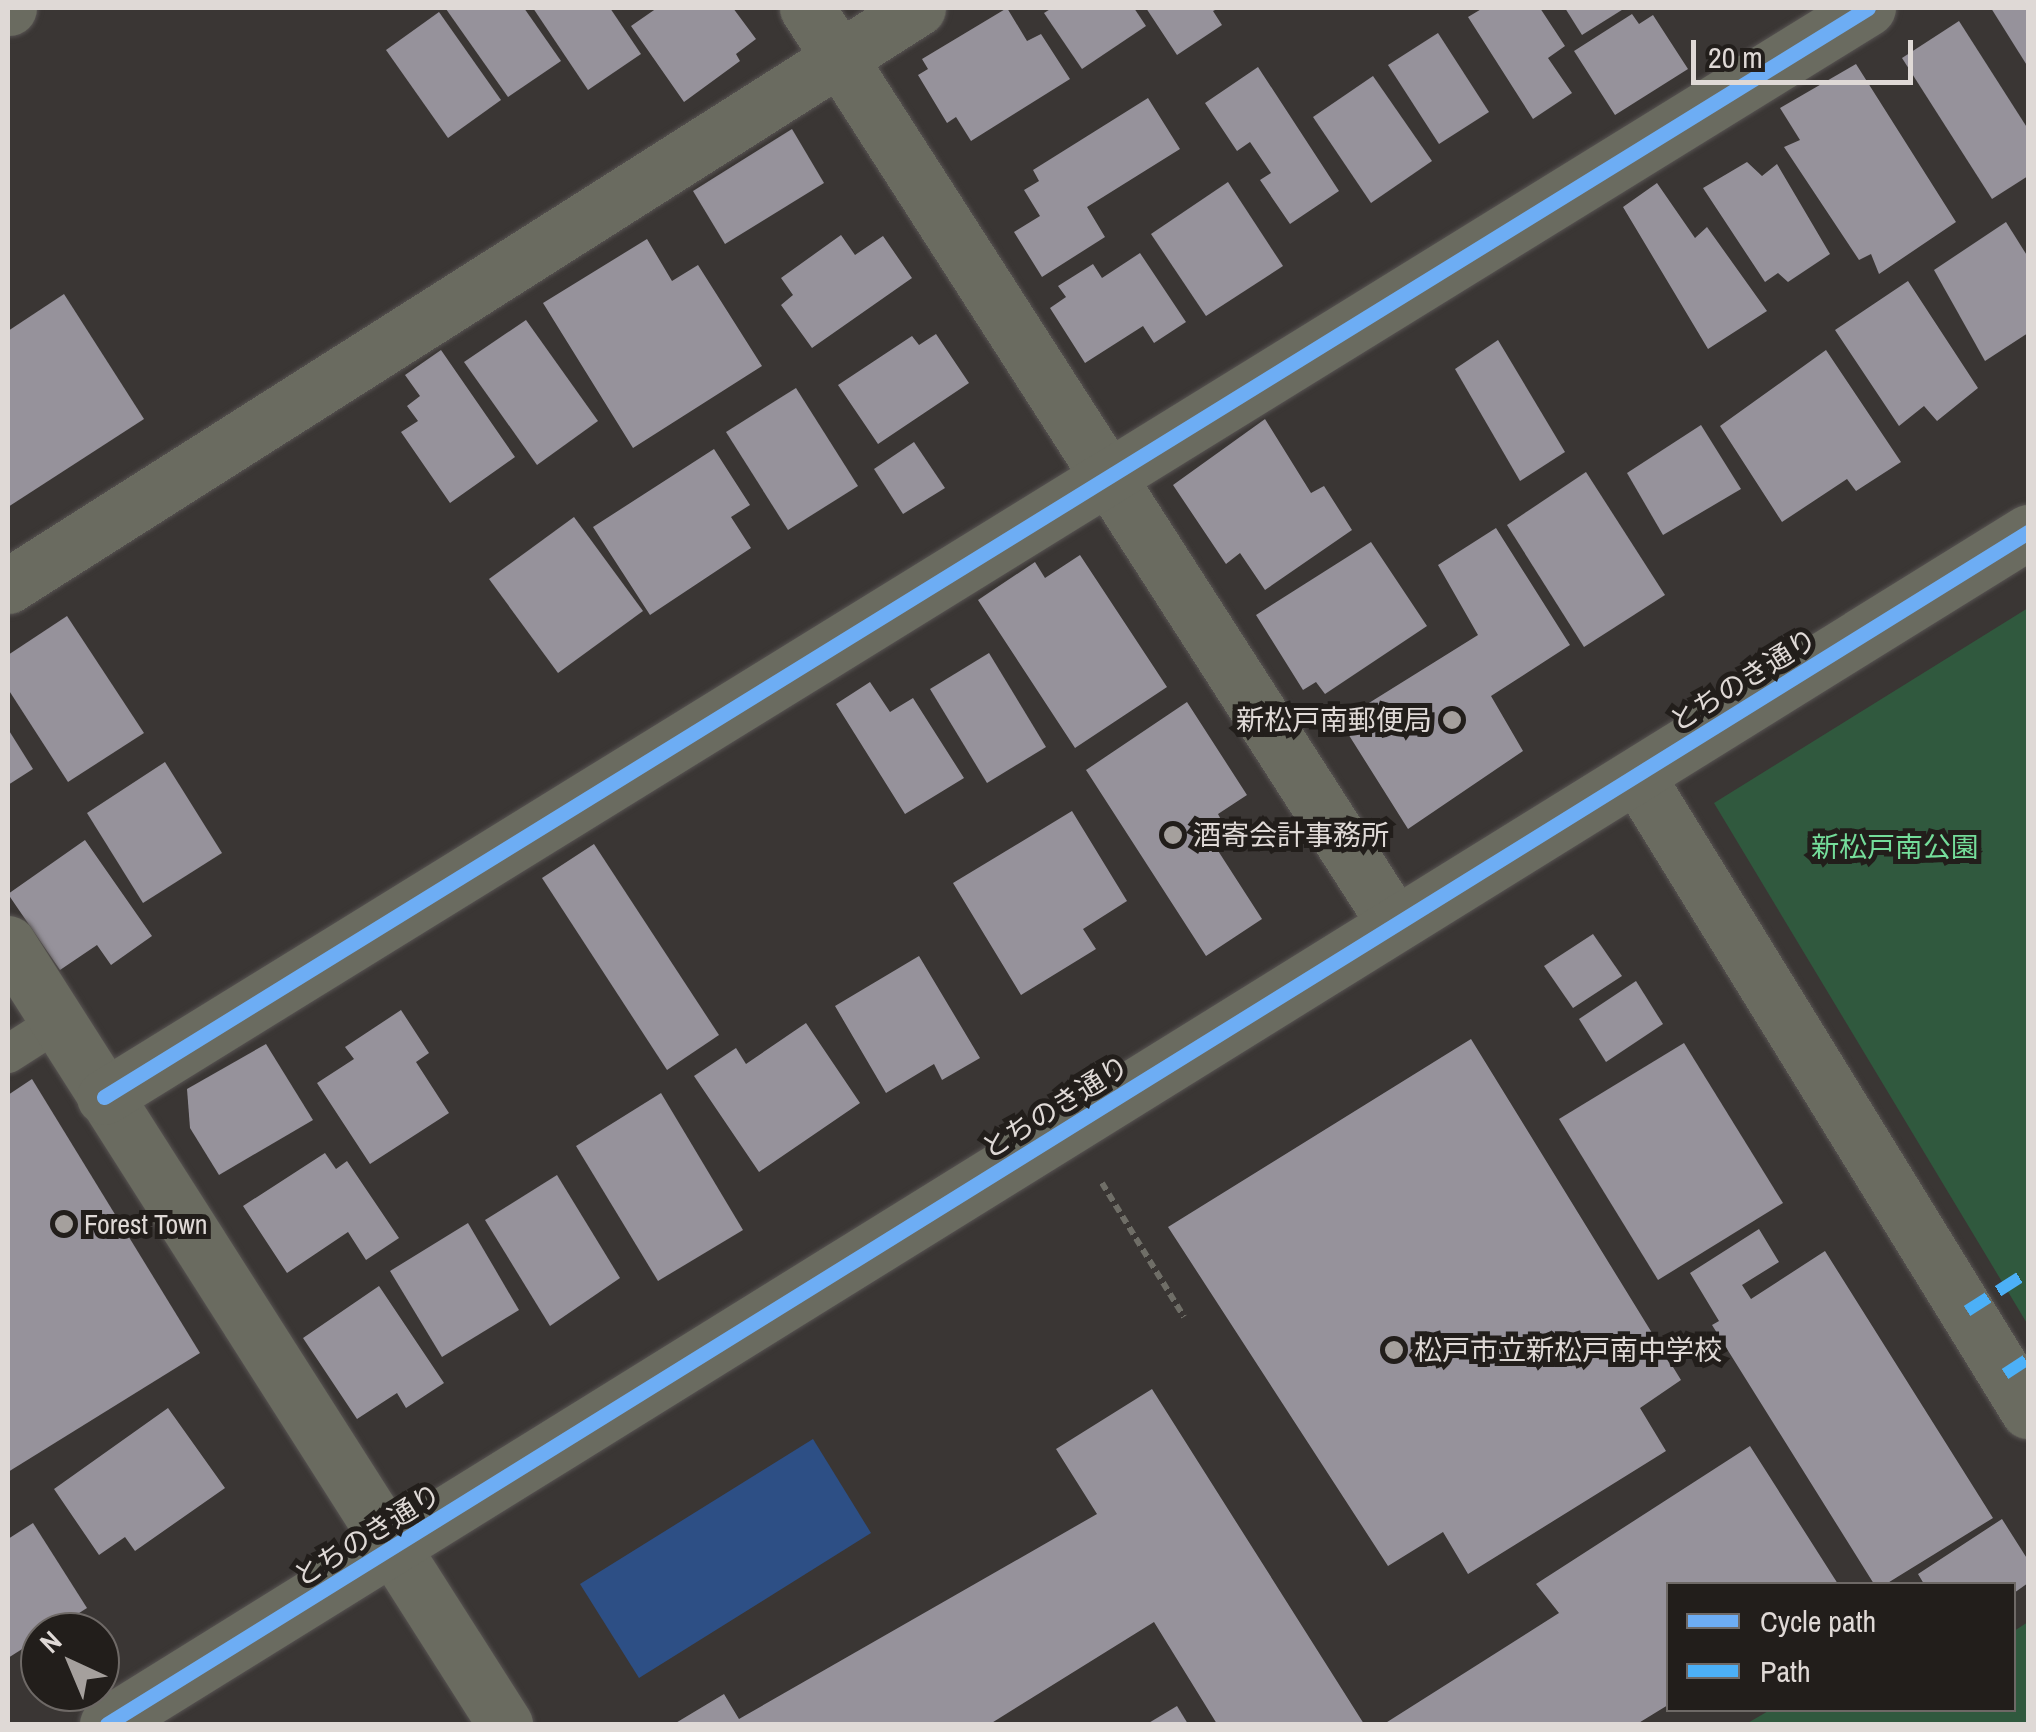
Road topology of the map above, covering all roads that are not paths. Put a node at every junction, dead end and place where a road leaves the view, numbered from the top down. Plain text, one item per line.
1 (807, 8) edge
2 (918, 8) edge
3 (1868, 8) edge
4 (840, 58) junction
5 (1109, 477) junction
6 (2028, 532) edge
7 (8, 586) edge
8 (1638, 776) junction
9 (1395, 924) junction
10 (8, 943) edge
11 (58, 1022) junction
12 (8, 1054) edge
13 (104, 1097) junction
14 (2028, 1412) edge
15 (391, 1549) junction
16 (108, 1724) edge
17 (505, 1724) edge

1 - 4 street
2 - 4 street
3 - 5 street
4 - 5 street
4 - 7 street
5 - 9 street
5 - 13 street
6 - 8 street, とちのき通り
8 - 9 street, とちのき通り
8 - 14 street
9 - 15 street, とちのき通り
10 - 11 street
11 - 12 lane
11 - 13 street
13 - 15 street
15 - 16 street, とちのき通り
15 - 17 street

